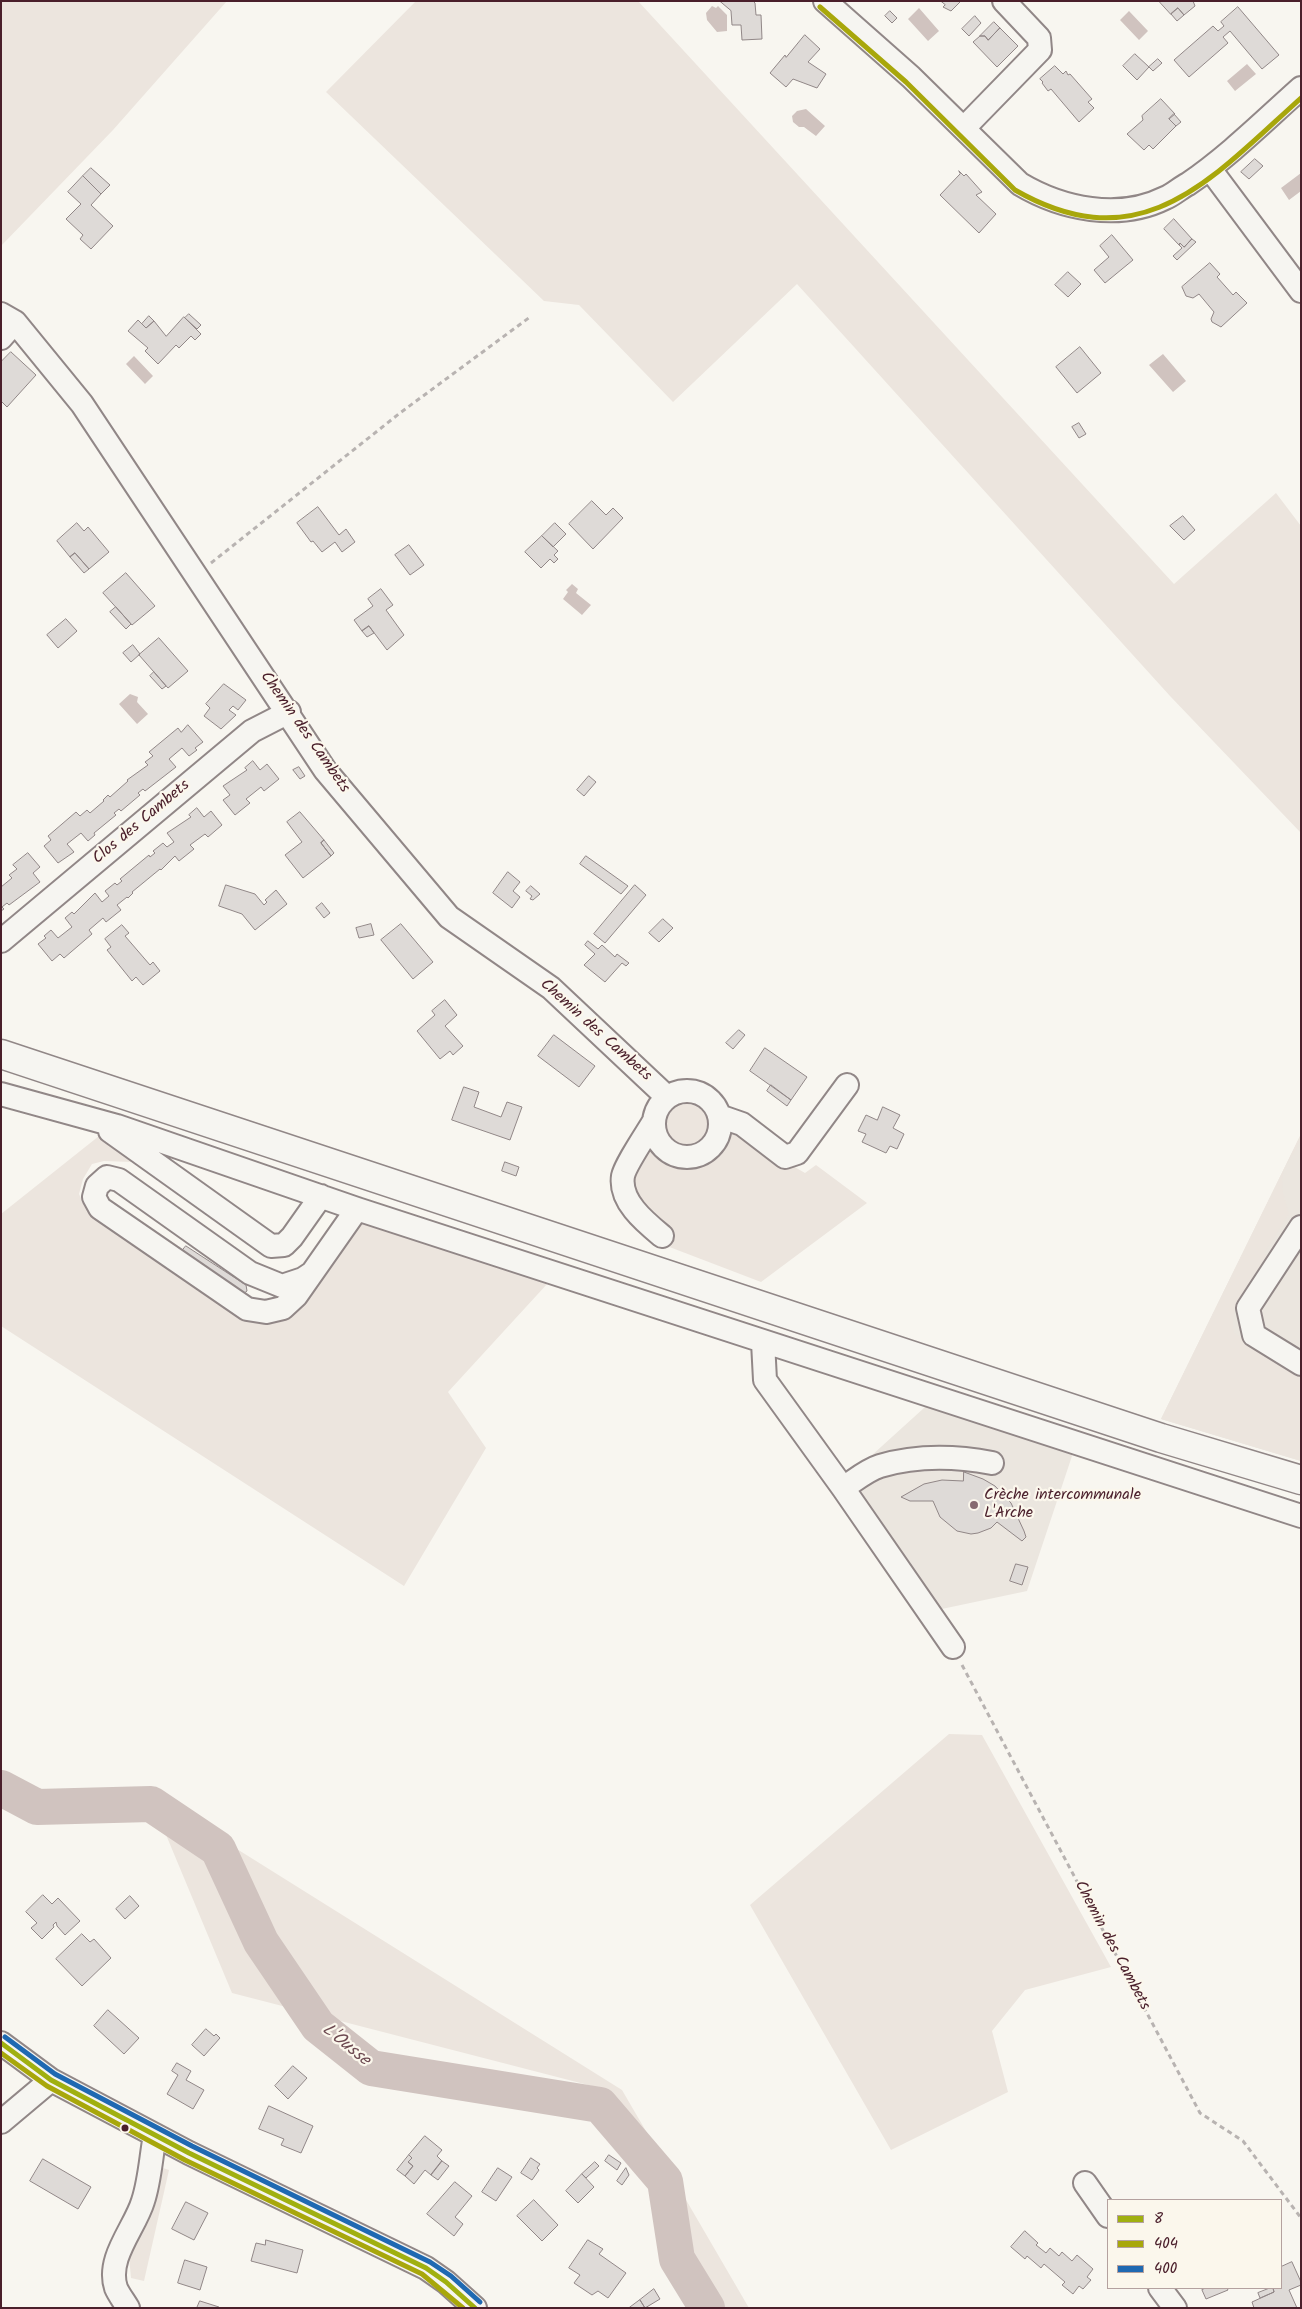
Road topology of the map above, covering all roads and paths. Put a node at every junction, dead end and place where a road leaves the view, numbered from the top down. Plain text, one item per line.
1 (826, 1) edge
2 (1004, 1) edge
3 (1301, 88) edge
4 (964, 128) junction
5 (1210, 169) junction
6 (1301, 291) edge
7 (530, 317) dead end
8 (6, 325) edge
9 (197, 574) junction
10 (288, 712) junction
11 (1, 941) edge
12 (1, 1054) edge
13 (848, 1085) dead end
14 (1, 1094) edge
15 (667, 1097) junction
16 (719, 1116) junction
17 (94, 1120) junction
18 (654, 1122) junction
19 (321, 1196) junction
20 (357, 1209) junction
21 (1301, 1227) edge
22 (662, 1236) dead end
23 (312, 1273) junction
24 (763, 1342) junction
25 (1301, 1364) edge
26 (992, 1463) dead end
27 (1301, 1480) edge
28 (843, 1488) junction
29 (1301, 1516) edge
30 (956, 1652) joint
31 (1, 2043) edge
32 (51, 2080) junction
33 (1, 2122) edge
34 (155, 2135) junction
35 (1085, 2184) dead end
36 (1107, 2215) edge
37 (1301, 2218) edge
38 (1161, 2289) edge
39 (128, 2308) edge
40 (475, 2308) edge
41 (1175, 2308) edge

1 - 4 street
2 - 4 street
3 - 5 street
4 - 5 street
5 - 6 street
7 - 9 path
8 - 9 street, Chemin des Cambets
9 - 10 street, Chemin des Cambets
10 - 11 street, Clos des Cambets
10 - 15 street, Chemin des Cambets
12 - 27 main road
13 - 16 street
14 - 17 street
15 - 16 street
15 - 18 street
16 - 18 street
17 - 19 street
17 - 19 street
18 - 22 street
19 - 20 street
20 - 23 street
20 - 24 street
21 - 25 street
23 - 23 street
24 - 28 street
24 - 29 street
26 - 28 street
28 - 30 street
30 - 37 path, Chemin des Cambets
31 - 32 street
32 - 33 street
32 - 34 street
34 - 39 street
34 - 40 street
35 - 36 street
38 - 41 street

